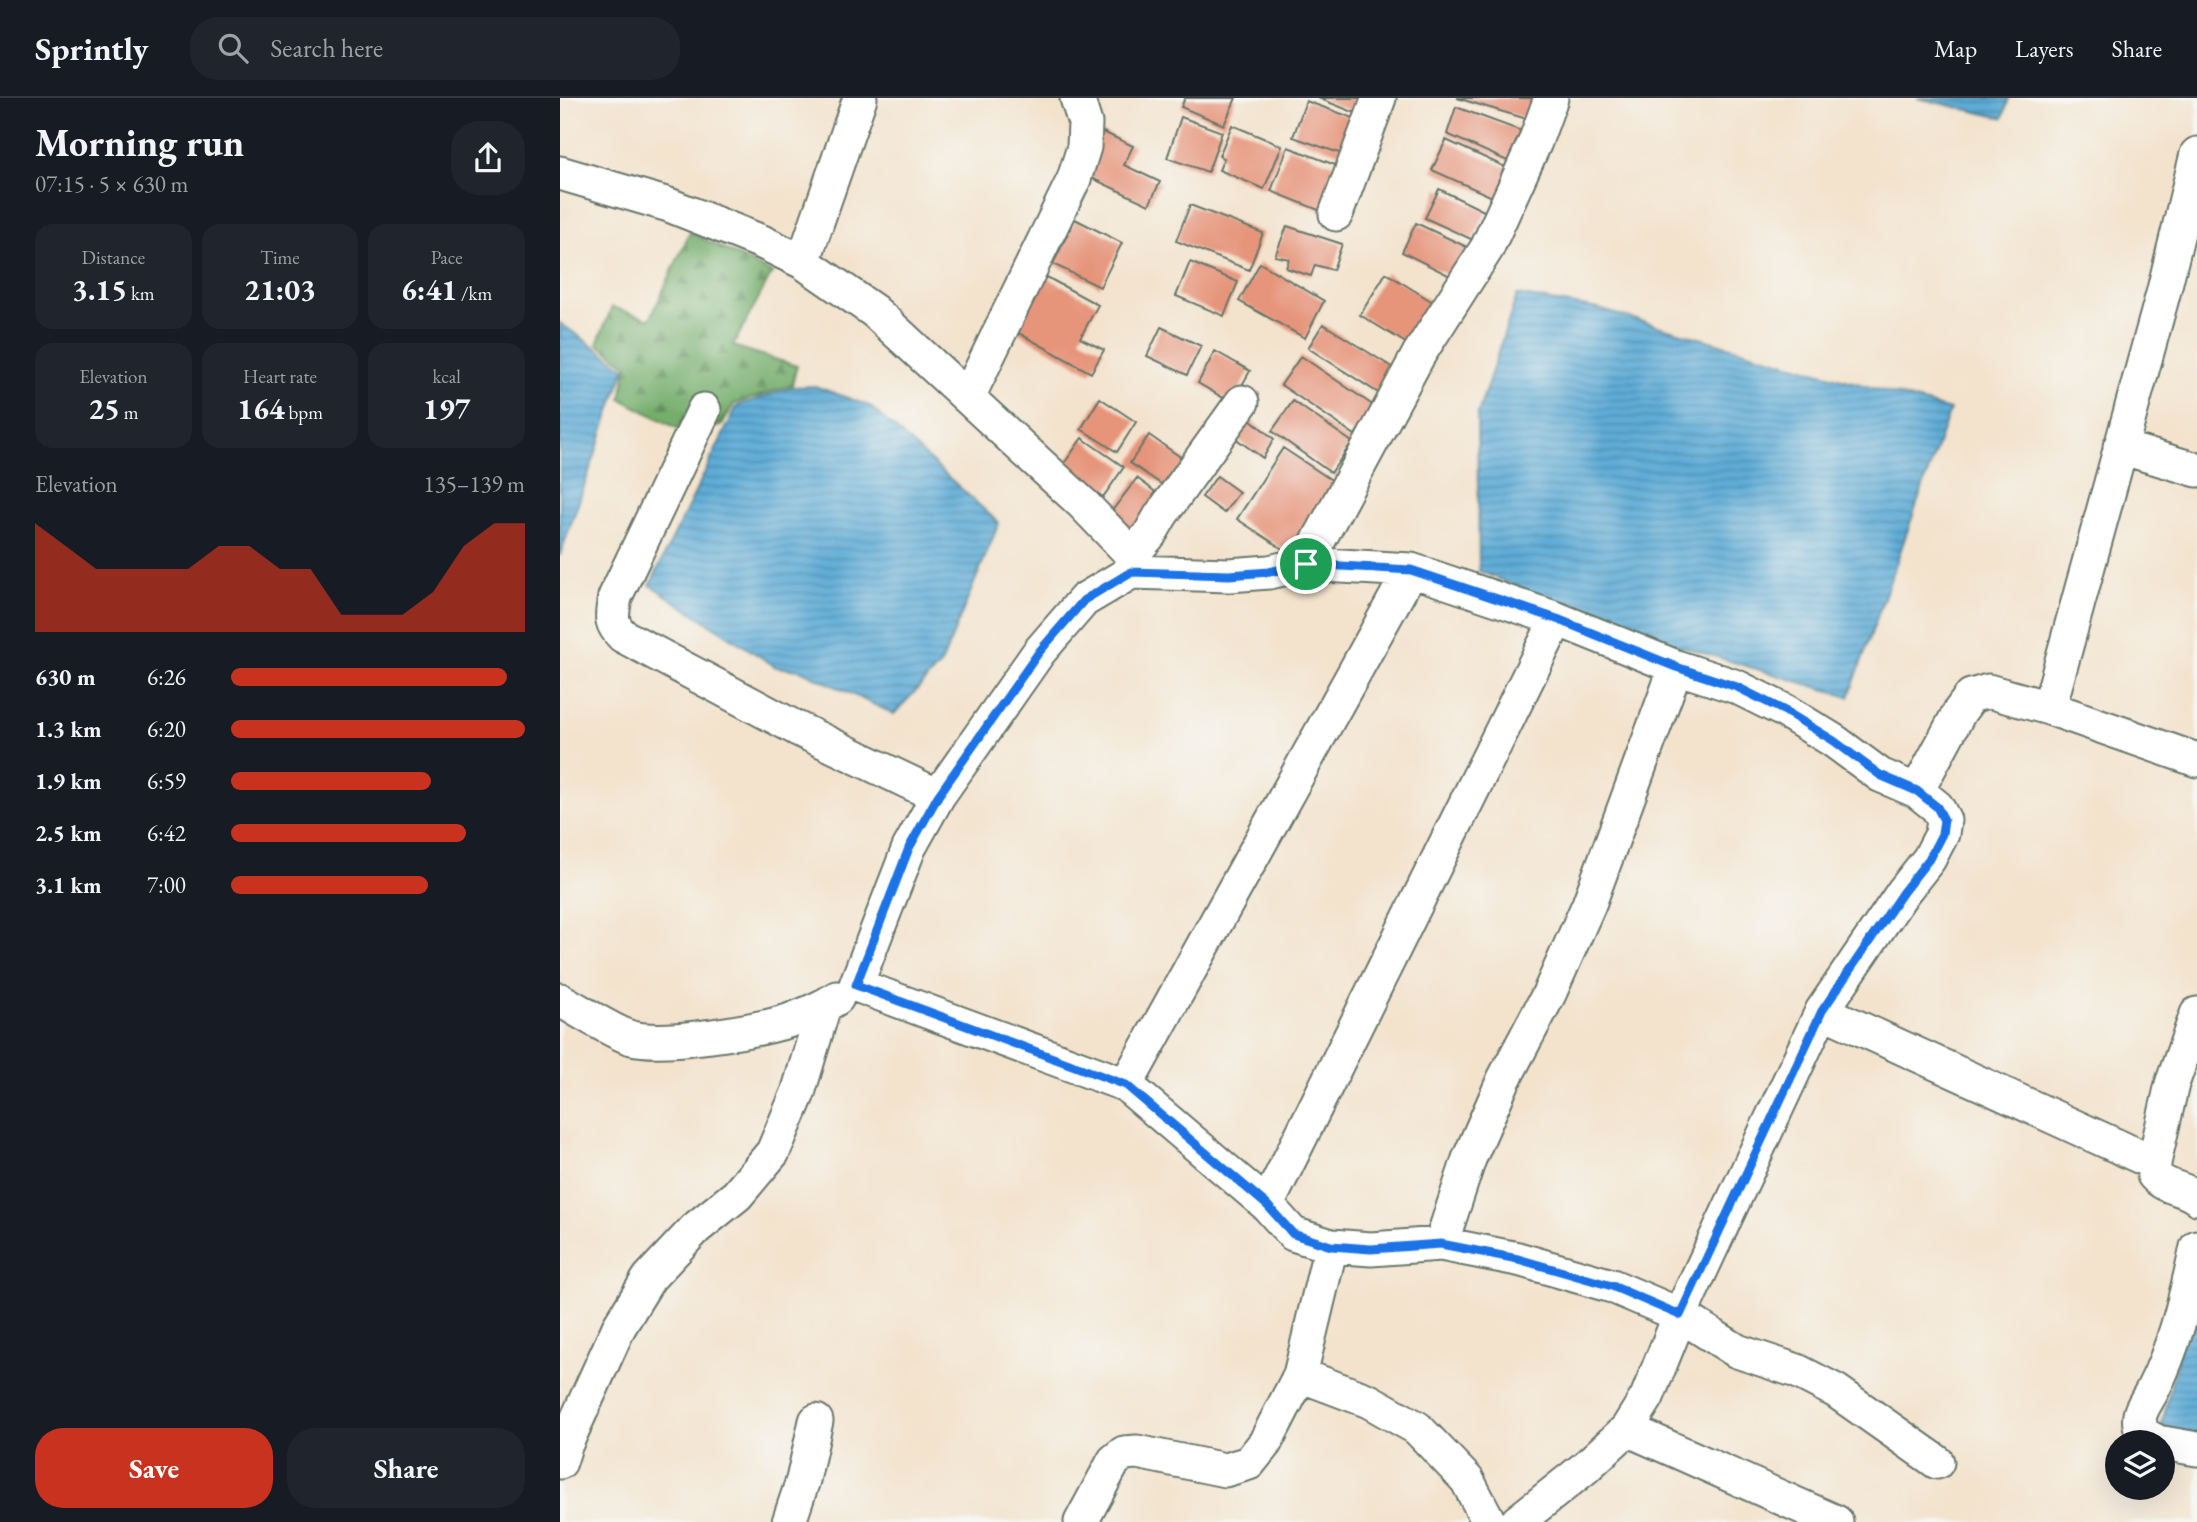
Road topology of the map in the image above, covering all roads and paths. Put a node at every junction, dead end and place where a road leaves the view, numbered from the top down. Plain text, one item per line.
1 (860, 98) edge
2 (1077, 98) edge
3 (1379, 98) edge
4 (1551, 98) edge
5 (2197, 154) edge
6 (560, 173) edge
7 (1335, 214) dead end
8 (803, 262) junction
9 (968, 397) junction
10 (1242, 402) dead end
11 (704, 410) dead end
12 (2120, 447) junction
13 (2197, 470) edge
14 (1132, 563) junction
15 (1306, 564) junction
16 (1411, 570) junction
17 (1557, 619) junction
18 (1676, 667) junction
19 (2049, 708) junction
20 (2197, 760) edge
21 (1917, 791) junction
22 (938, 796) junction
23 (856, 985) junction
24 (560, 1000) edge
25 (824, 1006) junction
26 (1822, 1011) junction
27 (2197, 1014) edge
28 (1126, 1085) junction
29 (2154, 1163) junction
30 (2197, 1198) edge
31 (1267, 1205) junction
32 (1441, 1244) junction
33 (1331, 1246) junction
34 (2197, 1247) edge
35 (1680, 1315) junction
36 (1300, 1375) junction
37 (816, 1421) dead end
38 (1626, 1429) junction
39 (2141, 1430) edge
40 (2175, 1445) edge
41 (2197, 1449) edge
42 (560, 1462) edge
43 (1937, 1462) dead end
44 (789, 1522) edge
45 (1081, 1522) edge
46 (1489, 1522) edge
47 (1517, 1522) edge
48 (1836, 1522) edge

1 - 8 street
2 - 9 street
3 - 7 street
4 - 15 street
5 - 12 street
6 - 8 street
8 - 9 street
9 - 14 street
10 - 14 street
11 - 22 street
12 - 13 street
12 - 19 street
14 - 15 street
14 - 22 street
15 - 16 street
16 - 17 street
16 - 28 street
17 - 18 street
17 - 31 street
18 - 21 street
18 - 32 street
19 - 20 street
19 - 21 street
21 - 26 street
22 - 23 street
23 - 25 street
23 - 28 street
24 - 25 street
25 - 42 street
26 - 29 street
26 - 35 street
27 - 29 street
28 - 31 street
29 - 30 street
31 - 33 street
32 - 33 street
32 - 35 street
33 - 36 street
34 - 39 street
35 - 38 street
35 - 43 street
36 - 45 street
36 - 46 street
37 - 44 street
38 - 47 street
38 - 48 street
40 - 41 street

